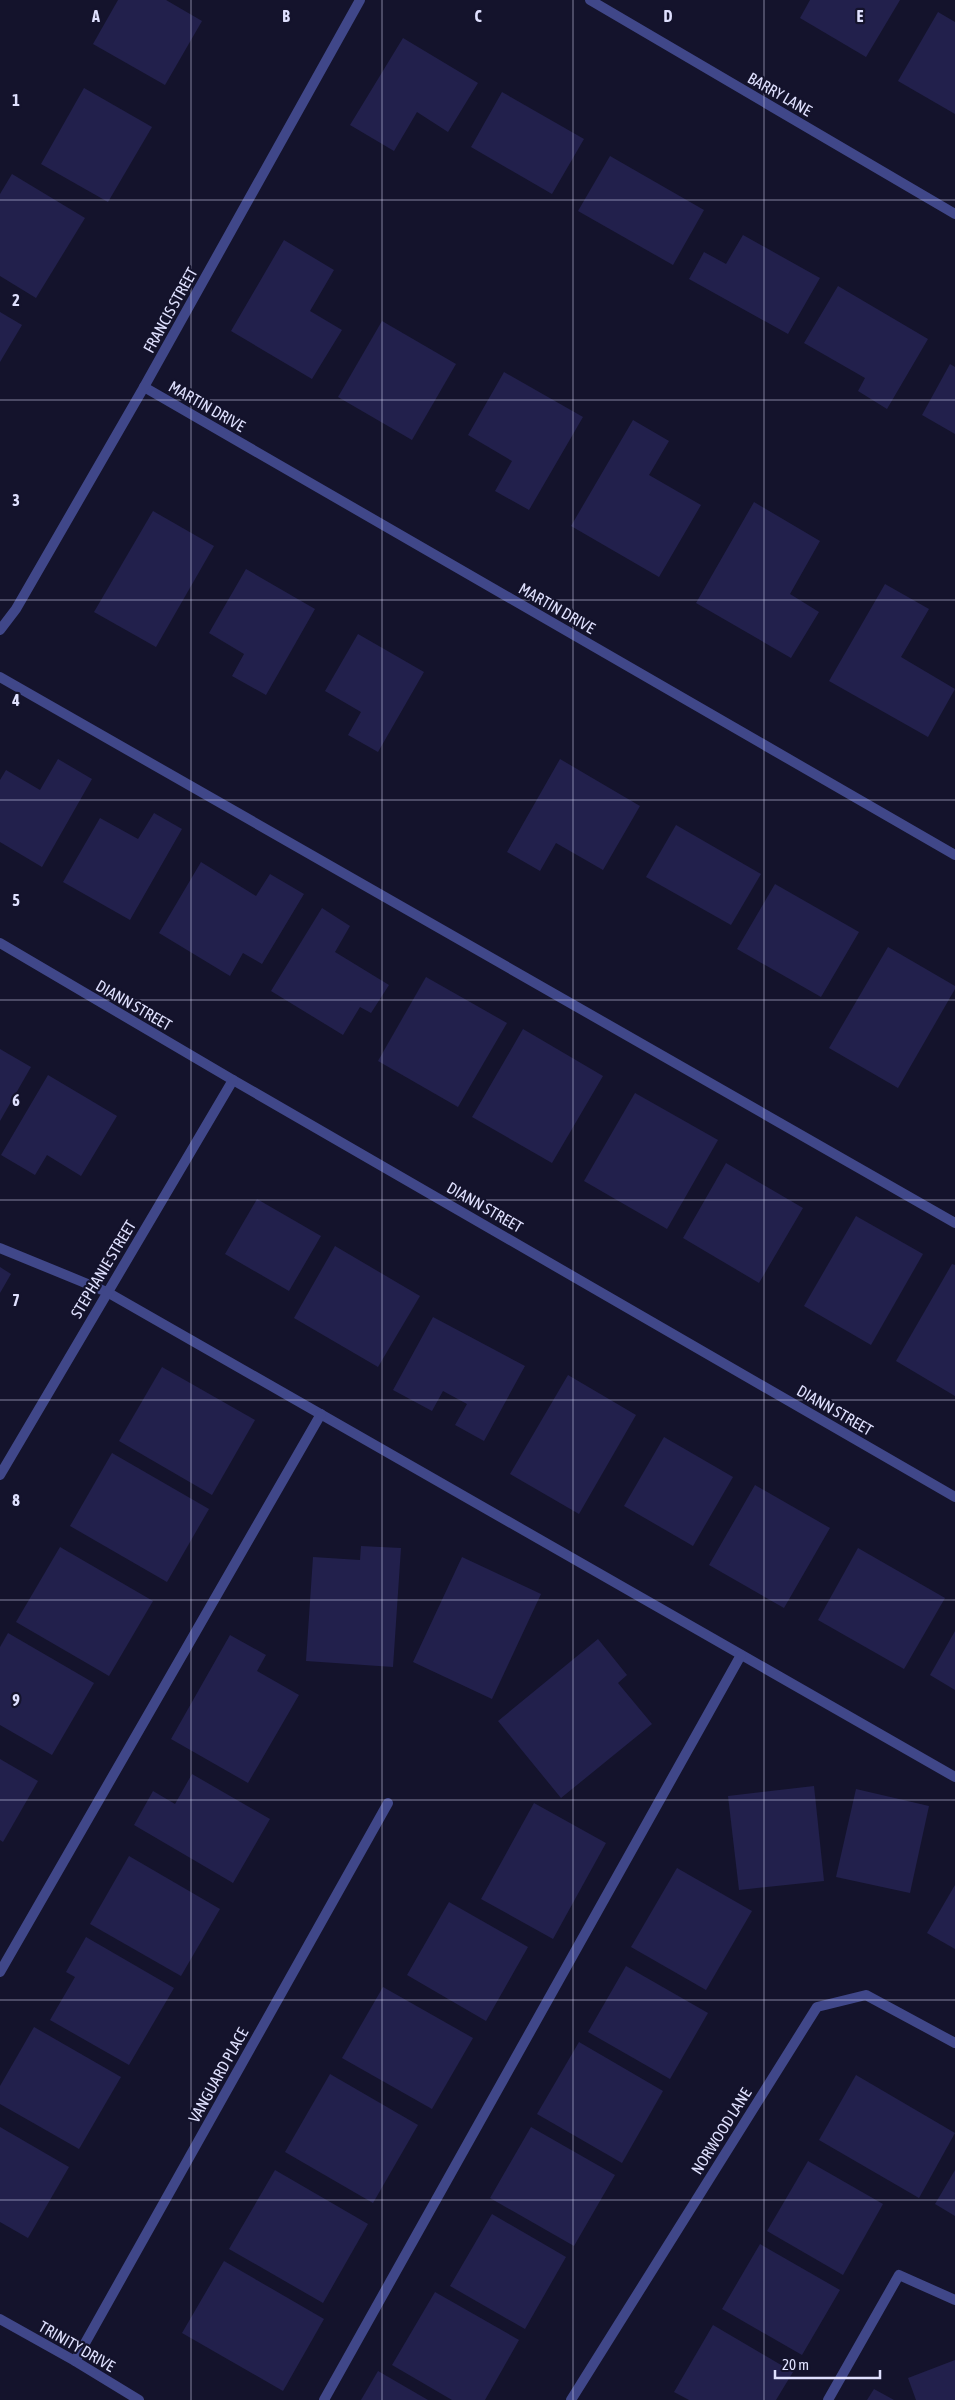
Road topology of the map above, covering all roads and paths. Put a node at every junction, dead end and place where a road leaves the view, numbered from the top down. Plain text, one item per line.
1 (360, 0) edge
2 (590, 0) edge
3 (955, 214) edge
4 (144, 387) junction
5 (0, 630) edge
6 (0, 676) edge
7 (955, 855) edge
8 (0, 943) edge
9 (233, 1080) junction
10 (955, 1223) edge
11 (0, 1248) edge
12 (107, 1292) junction
13 (321, 1414) junction
14 (0, 1474) edge
15 (955, 1497) edge
16 (741, 1655) junction
17 (955, 1777) edge
18 (388, 1804) dead end
19 (0, 1972) edge
20 (955, 2043) edge
21 (955, 2300) edge
22 (0, 2319) edge
23 (75, 2361) junction
24 (139, 2400) edge
25 (324, 2400) edge
26 (571, 2400) edge
27 (828, 2400) edge

1 - 4 street, FRANCIS STREET
2 - 3 street, BARRY LANE
4 - 5 street, FRANCIS STREET
4 - 7 street, MARTIN DRIVE
6 - 10 street
8 - 9 street, DIANN STREET
9 - 12 street, STEPHANIE STREET
9 - 15 street, DIANN STREET
11 - 12 street
12 - 13 street
12 - 14 street, STEPHANIE STREET
13 - 16 street
13 - 19 street
16 - 17 street
16 - 25 street
18 - 23 street, VANGUARD PLACE
20 - 26 street, NORWOOD LANE
21 - 27 street
22 - 23 street, TRINITY DRIVE
23 - 24 street, TRINITY DRIVE

